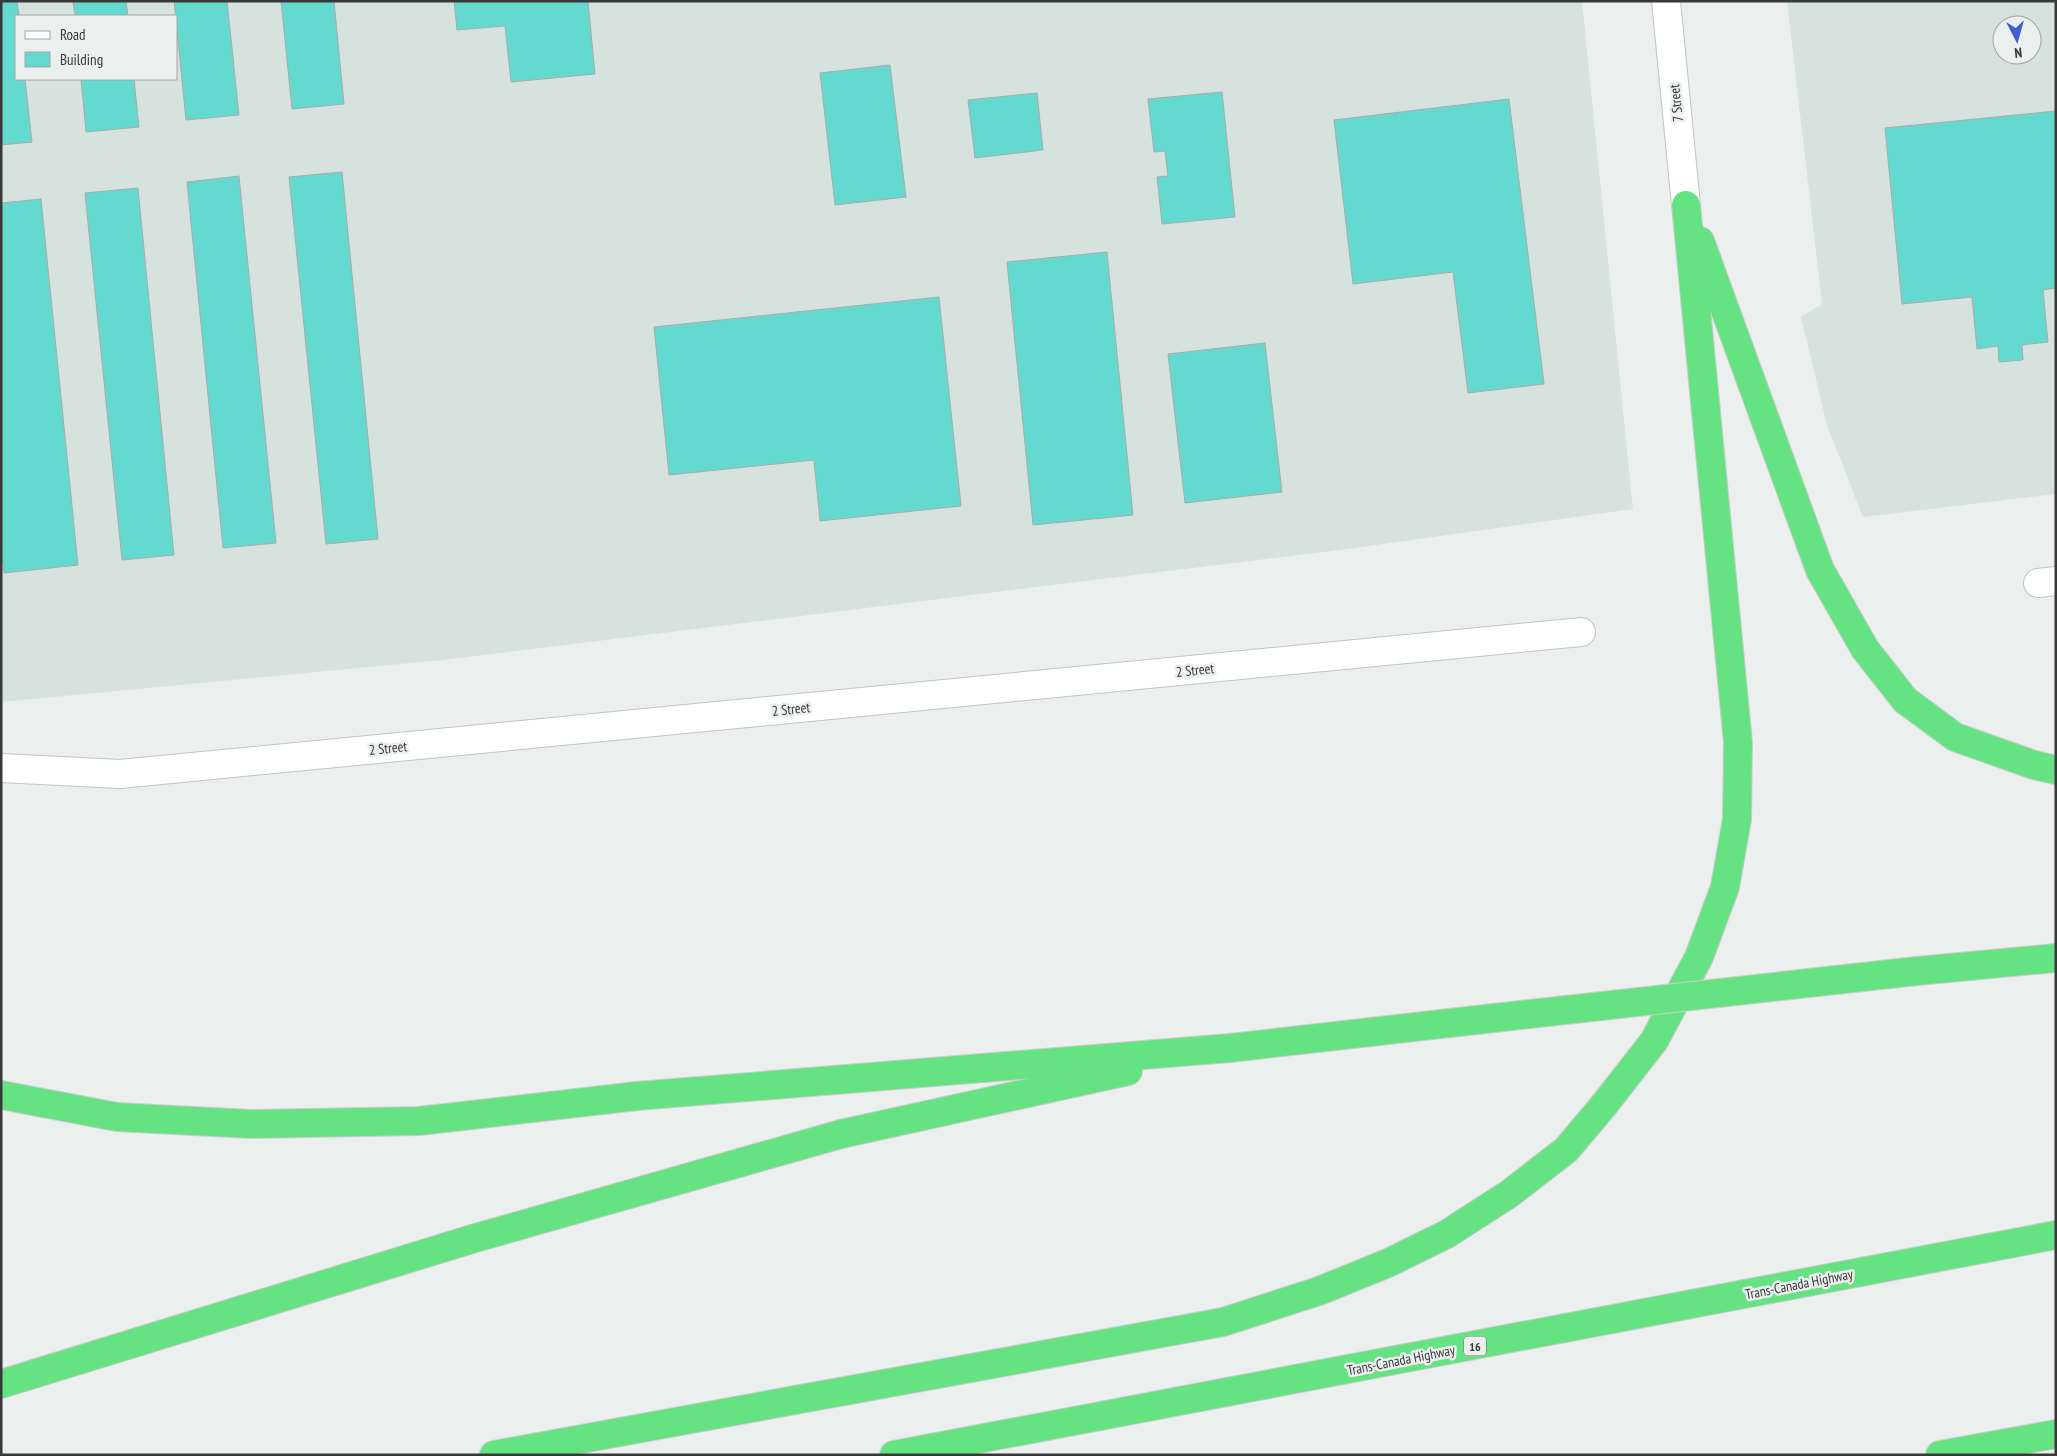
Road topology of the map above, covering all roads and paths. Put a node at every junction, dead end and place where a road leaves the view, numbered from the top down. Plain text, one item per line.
1 (1666, 1) edge
2 (1686, 204) junction
3 (1581, 632) dead end
4 (1, 768) edge
5 (2056, 770) edge
6 (2056, 958) edge
7 (1230, 1048) junction
8 (1, 1095) edge
9 (2056, 1235) edge
10 (1, 1384) edge
11 (2056, 1434) edge
12 (494, 1455) edge
13 (894, 1455) edge
14 (1940, 1455) edge

1 - 2 street, 7 Street
2 - 5 highway
2 - 12 highway
3 - 4 street, 2 Street
6 - 7 highway, bridge
7 - 8 highway
7 - 10 highway
9 - 13 highway, Trans-Canada Highway / 16
11 - 14 highway

